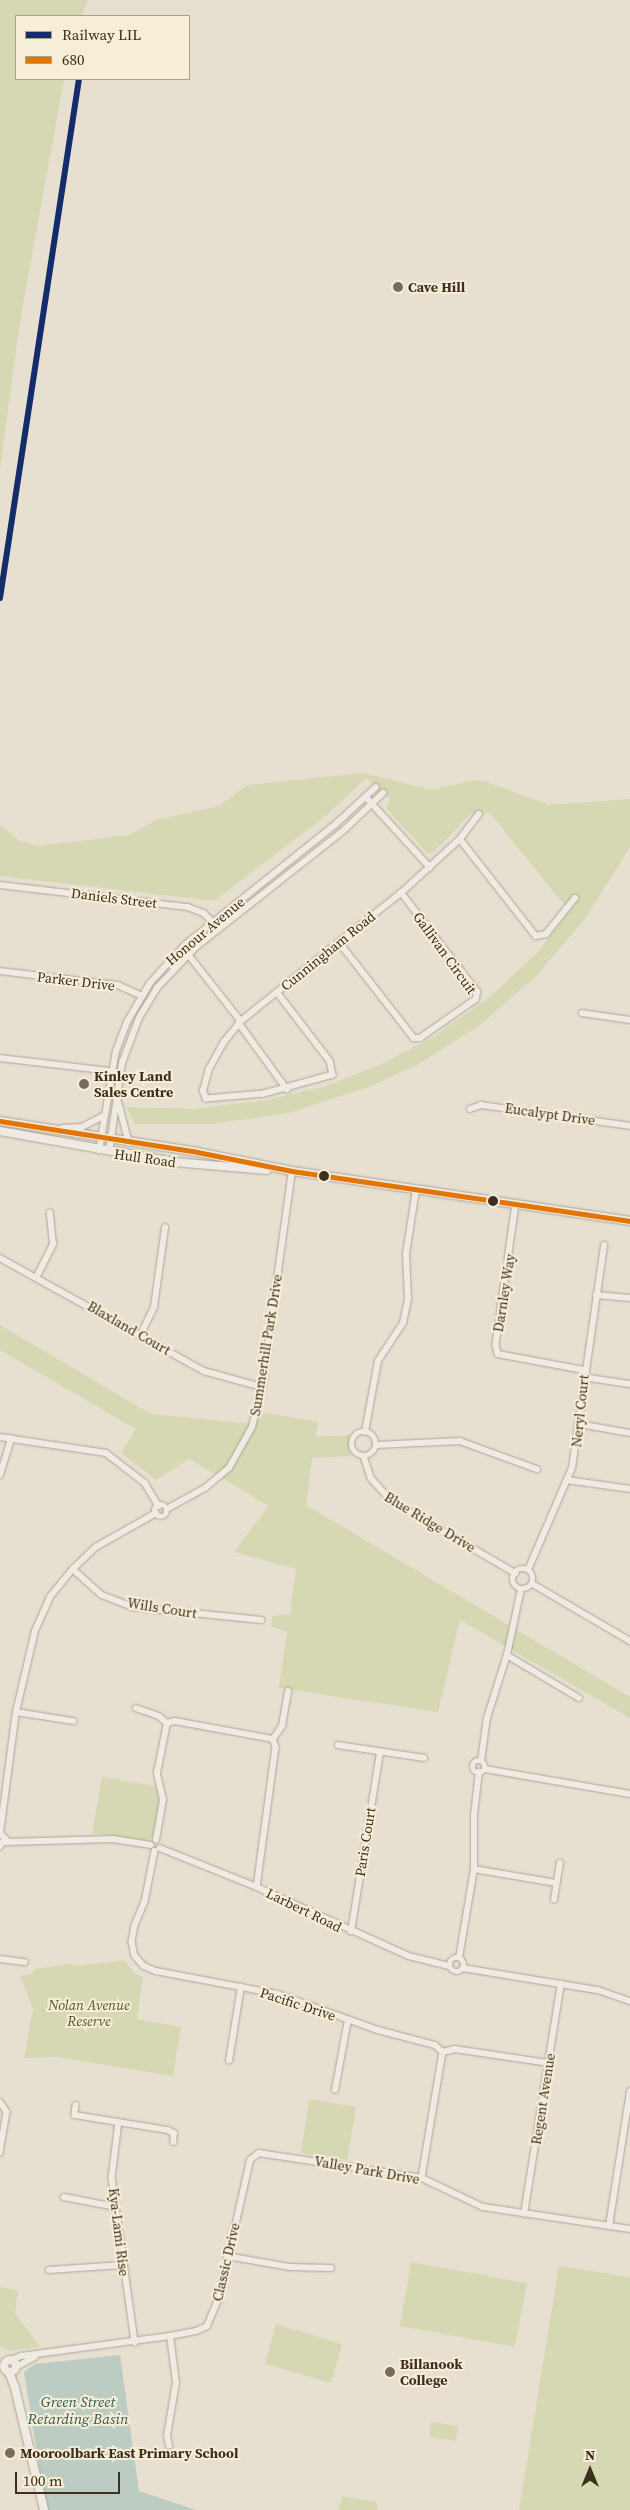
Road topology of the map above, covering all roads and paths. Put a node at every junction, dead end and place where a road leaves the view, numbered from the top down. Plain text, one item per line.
1 (376, 787) dead end
2 (383, 793) dead end
3 (366, 797) junction
4 (372, 804) junction
5 (480, 814) dead end
6 (460, 839) junction
7 (430, 867) junction
8 (0, 885) edge
9 (401, 893) junction
10 (574, 898) dead end
11 (213, 922) junction
12 (219, 930) junction
13 (339, 942) junction
14 (188, 954) junction
15 (0, 971) edge
16 (277, 992) junction
17 (141, 995) junction
18 (149, 1000) junction
19 (582, 1013) dead end
20 (630, 1020) edge
21 (240, 1022) junction
22 (0, 1058) edge
23 (111, 1071) junction
24 (287, 1089) junction
25 (116, 1092) junction
26 (470, 1109) dead end
27 (104, 1116) junction
28 (0, 1121) edge
29 (14, 1123) junction
30 (630, 1126) edge
31 (0, 1131) edge
32 (101, 1138) junction
33 (110, 1140) junction
34 (129, 1142) junction
35 (99, 1151) junction
36 (108, 1152) junction
37 (292, 1171) junction
38 (416, 1190) junction
39 (516, 1204) junction
40 (50, 1213) dead end
41 (630, 1220) edge
42 (165, 1228) dead end
43 (604, 1245) dead end
44 (0, 1258) edge
45 (37, 1276) junction
46 (596, 1295) junction
47 (630, 1298) edge
48 (141, 1334) junction
49 (584, 1370) junction
50 (584, 1377) junction
51 (630, 1384) edge
52 (262, 1387) junction
53 (579, 1424) junction
54 (365, 1432) junction
55 (630, 1433) edge
56 (0, 1437) edge
57 (11, 1439) junction
58 (376, 1445) junction
59 (364, 1456) junction
60 (537, 1469) dead end
61 (0, 1474) edge
62 (568, 1480) junction
63 (630, 1489) edge
64 (159, 1506) junction
65 (167, 1509) junction
66 (156, 1513) junction
67 (73, 1569) junction
68 (528, 1570) junction
69 (515, 1573) junction
70 (533, 1584) junction
71 (521, 1589) junction
72 (261, 1620) dead end
73 (630, 1641) edge
74 (507, 1655) junction
75 (288, 1692) dead end
76 (579, 1698) dead end
77 (136, 1708) dead end
78 (16, 1712) junction
79 (73, 1721) dead end
80 (166, 1723) junction
81 (274, 1739) junction
82 (338, 1744) dead end
83 (380, 1752) junction
84 (424, 1758) dead end
85 (482, 1761) junction
86 (482, 1771) junction
87 (630, 1794) edge
88 (0, 1833) edge
89 (6, 1842) junction
90 (153, 1843) junction
91 (0, 1847) edge
92 (158, 1849) junction
93 (560, 1864) dead end
94 (474, 1869) junction
95 (556, 1883) junction
96 (257, 1887) junction
97 (554, 1900) dead end
98 (351, 1932) junction
99 (459, 1958) junction
100 (0, 1959) edge
101 (25, 1962) dead end
102 (449, 1966) junction
103 (463, 1968) junction
104 (561, 1984) junction
105 (241, 1987) junction
106 (630, 2001) edge
107 (348, 2020) junction
108 (443, 2052) junction
109 (229, 2061) dead end
110 (549, 2063) junction
111 (336, 2090) dead end
112 (630, 2092) edge
113 (0, 2102) edge
114 (76, 2105) dead end
115 (119, 2122) junction
116 (627, 2133) edge
117 (174, 2142) dead end
118 (0, 2153) edge
119 (250, 2160) joint
120 (422, 2178) junction
121 (64, 2198) dead end
122 (116, 2207) junction
123 (524, 2214) junction
124 (609, 2226) junction
125 (630, 2229) edge
126 (227, 2256) junction
127 (122, 2265) junction
128 (331, 2268) dead end
129 (49, 2270) dead end
130 (170, 2336) junction
131 (135, 2342) junction
132 (0, 2355) edge
133 (9, 2365) edge
134 (169, 2446) dead end
135 (44, 2510) edge

1 - 3 street, Honour Avenue
2 - 4 street, Honour Avenue
3 - 4 street
3 - 11 street, Honour Avenue
4 - 7 street
4 - 12 street, Honour Avenue
5 - 6 street, Cunningham Road
6 - 7 street, Cunningham Road
6 - 10 street
7 - 9 street, Cunningham Road
8 - 11 street, Daniels Street
9 - 13 street, Cunningham Road
9 - 13 street, Gallivan Circuit
11 - 12 street, Daniels Street
11 - 17 street, Honour Avenue
12 - 14 street, Honour Avenue
13 - 16 street, Cunningham Road
14 - 18 street, Honour Avenue
14 - 21 street
15 - 17 street, Parker Drive
16 - 21 street, Cunningham Road
16 - 24 street
17 - 18 street, Parker Drive
17 - 23 street, Honour Avenue
18 - 25 street, Honour Avenue
19 - 20 street
21 - 24 street
21 - 24 street, Cunningham Road
22 - 23 street
23 - 27 street, Honour Avenue
25 - 33 street, Honour Avenue
25 - 34 street
26 - 30 street, Eucalypt Drive
27 - 29 street
27 - 32 street, Honour Avenue
28 - 29 main road, Hull Road
29 - 32 main road, Hull Road
31 - 35 main road, Hull Road
32 - 33 main road, Hull Road
32 - 35 street, Honour Avenue
33 - 34 main road, Hull Road
33 - 36 street, Honour Avenue
34 - 37 main road, Hull Road
35 - 36 main road, Hull Road
36 - 37 main road, Hull Road
37 - 38 main road, Hull Road
37 - 52 street, Summerhill Park Drive
38 - 39 main road, Hull Road
38 - 54 street
39 - 41 main road, Hull Road
39 - 49 street, Darnley Way
40 - 45 street
42 - 48 street
43 - 46 street, Neryl Court
44 - 45 street, Blaxland Court
45 - 48 street, Blaxland Court
46 - 47 street
46 - 49 street, Neryl Court
48 - 52 street, Blaxland Court
49 - 50 street, Neryl Court
50 - 51 street
50 - 53 street, Neryl Court
52 - 65 street, Summerhill Park Drive
53 - 55 street
53 - 62 street, Neryl Court
54 - 58 street
54 - 59 street
56 - 57 street
57 - 61 street
57 - 64 street
58 - 59 street
58 - 60 street
59 - 69 street, Blue Ridge Drive
62 - 63 street
62 - 68 street, Neryl Court
64 - 65 street
64 - 66 street
65 - 66 street, Summerhill Park Drive
66 - 67 street
67 - 72 street, Wills Court
67 - 78 street
68 - 69 street
68 - 70 street
69 - 71 street
70 - 71 street
70 - 73 street
71 - 74 street
74 - 76 street
74 - 85 street
75 - 81 street
77 - 80 street
78 - 79 street
78 - 88 street
80 - 81 street
80 - 90 street
81 - 96 street
82 - 83 street
83 - 84 street
83 - 98 street, Paris Court
85 - 86 street
85 - 86 street
86 - 87 street
86 - 94 street
88 - 89 street
89 - 90 street
89 - 91 street
90 - 92 street
90 - 92 street
92 - 96 street, Larbert Road
92 - 105 street, Pacific Drive
93 - 95 street
94 - 95 street
94 - 99 street
95 - 97 street
96 - 98 street, Larbert Road
98 - 102 street, Larbert Road
99 - 102 street
99 - 103 street
100 - 101 street
102 - 103 street, Larbert Road
103 - 104 street
104 - 106 street
104 - 110 street, Regent Avenue
105 - 107 street, Pacific Drive
105 - 109 street
107 - 108 street, Pacific Drive
107 - 111 street
108 - 110 street
108 - 120 street
110 - 123 street, Regent Avenue
112 - 116 street
113 - 118 street
114 - 115 street
115 - 117 street
115 - 122 street, Kya-Lami Rise
116 - 124 street
119 - 120 street, Valley Park Drive
119 - 126 street, Classic Drive
120 - 123 street, Valley Park Drive
121 - 122 street
122 - 127 street, Kya-Lami Rise
123 - 124 street, Valley Park Drive
124 - 125 street, Valley Park Drive
126 - 128 street
126 - 130 street, Classic Drive
127 - 129 street
127 - 131 street, Kya-Lami Rise
130 - 131 street, Classic Drive
130 - 134 street
131 - 133 street, Classic Drive
132 - 133 main road
133 - 135 main road

